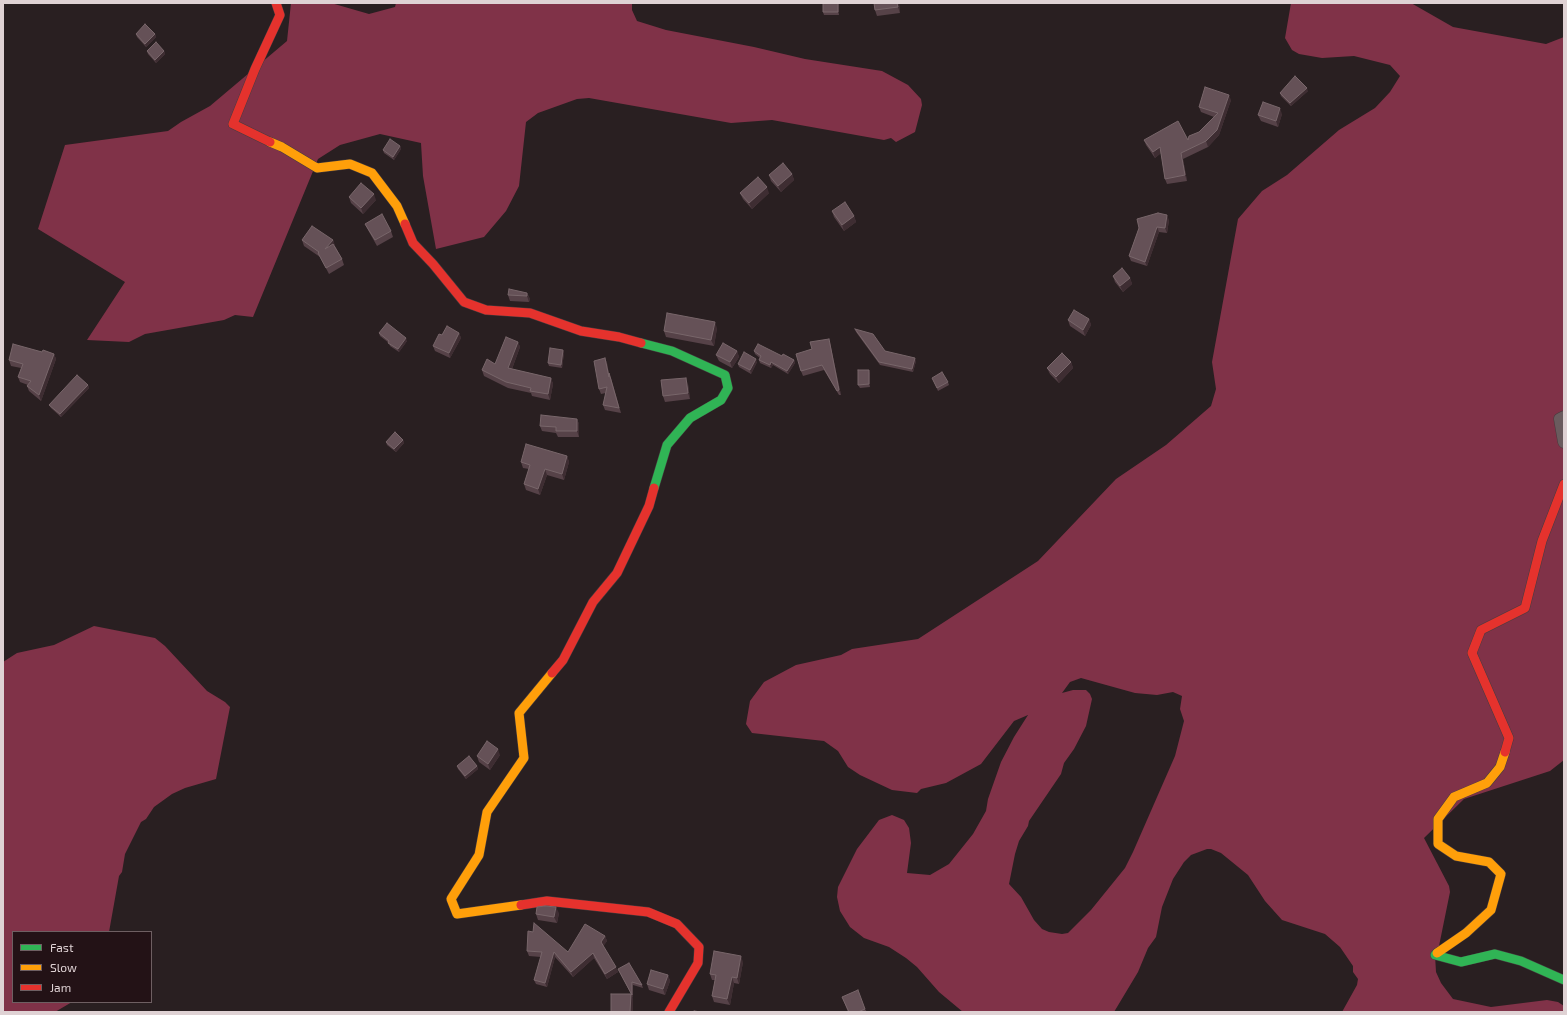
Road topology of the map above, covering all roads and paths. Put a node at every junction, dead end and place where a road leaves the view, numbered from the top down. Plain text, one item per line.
1 (276, 3) edge
2 (1564, 417) edge
3 (1564, 442) edge
4 (1564, 484) edge
5 (1564, 980) edge
6 (669, 1012) edge

1 - 6 street
2 - 3 street
4 - 5 street

